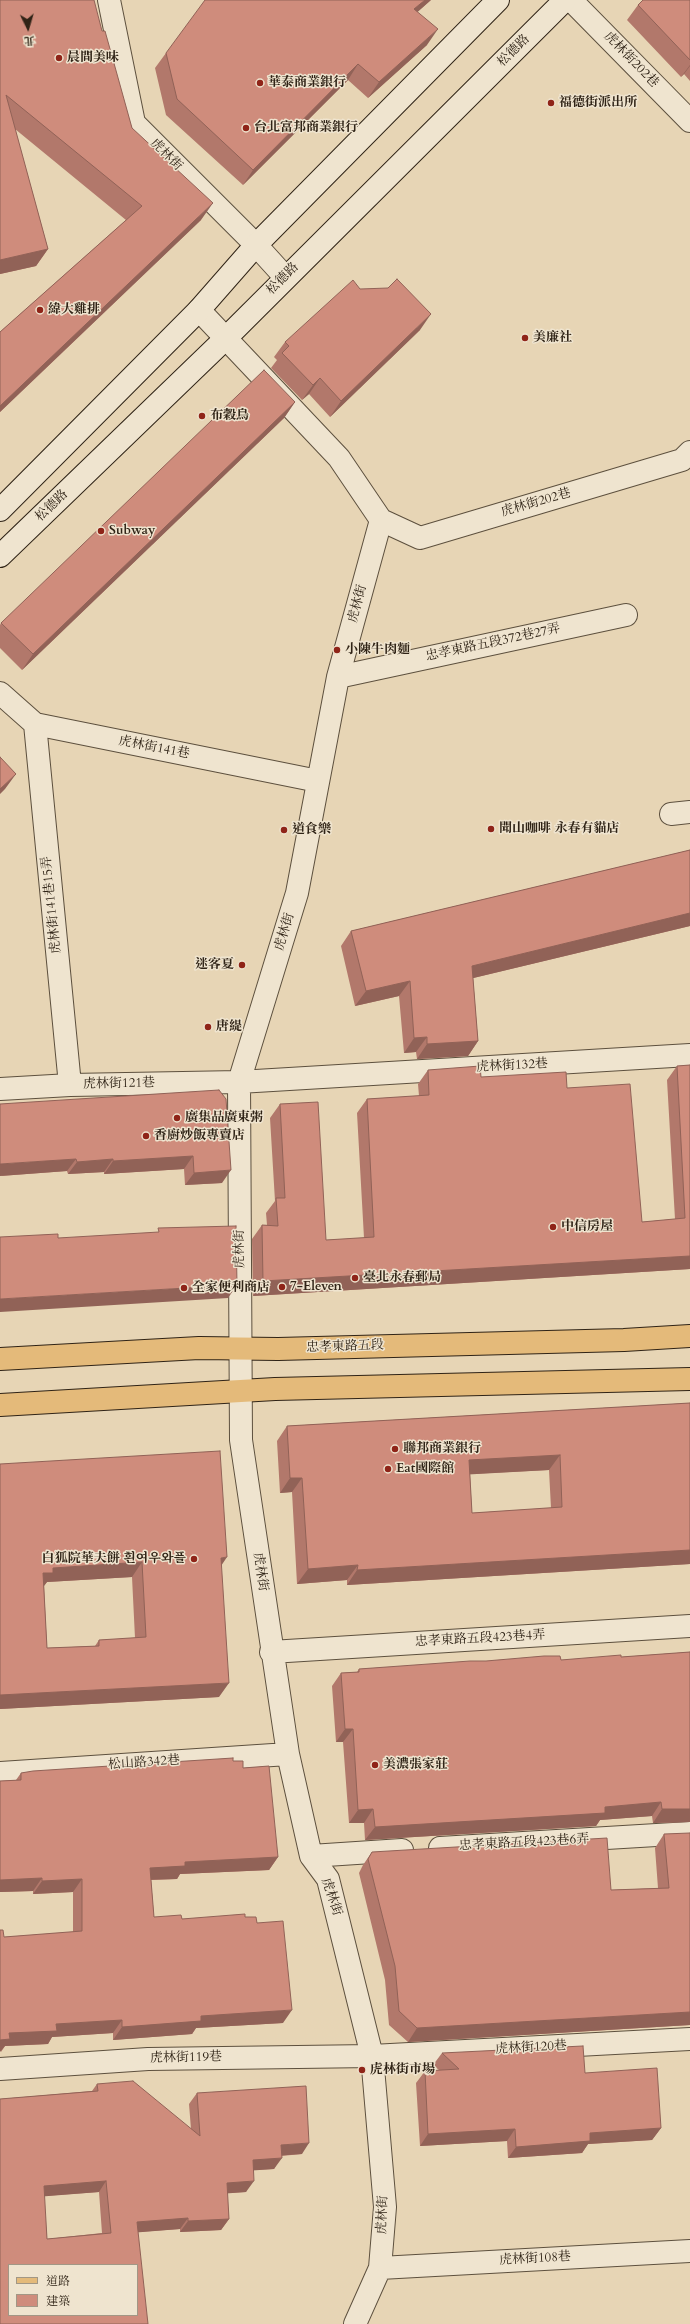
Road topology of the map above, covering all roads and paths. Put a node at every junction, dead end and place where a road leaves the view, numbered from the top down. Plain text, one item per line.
1 (109, 0) edge
2 (498, 0) edge
3 (565, 0) edge
4 (571, 0) edge
5 (690, 121) edge
6 (256, 245) junction
7 (285, 277) junction
8 (199, 310) junction
9 (226, 338) junction
10 (690, 452) edge
11 (0, 510) edge
12 (381, 520) junction
13 (0, 556) edge
14 (626, 616) dead end
15 (338, 677) junction
16 (0, 693) edge
17 (35, 724) junction
18 (318, 781) junction
19 (690, 1055) edge
20 (239, 1082) junction
21 (70, 1085) junction
22 (0, 1088) edge
23 (690, 1336) edge
24 (241, 1347) junction
25 (0, 1359) edge
26 (690, 1379) edge
27 (241, 1392) junction
28 (0, 1405) edge
29 (690, 1626) edge
30 (271, 1652) junction
31 (288, 1754) junction
32 (0, 1773) edge
33 (690, 1833) edge
34 (311, 1856) junction
35 (690, 2039) edge
36 (372, 2056) junction
37 (0, 2069) edge
38 (690, 2251) edge
39 (380, 2268) junction
40 (355, 2324) edge

1 - 6 street, 虎林街
2 - 6 street
3 - 7 street, 松德路
4 - 5 street, 虎林街202巷
6 - 7 street, 虎林街
6 - 8 street
7 - 9 street, 松德路
8 - 9 street
8 - 11 street
9 - 12 street
9 - 13 street, 松德路
10 - 12 street, 虎林街202巷
12 - 15 street, 虎林街
14 - 15 street, 忠孝東路五段372巷27弄
15 - 18 street, 虎林街
16 - 17 street
17 - 18 street, 虎林街141巷
17 - 21 street, 虎林街141巷15弄
18 - 20 street, 虎林街
19 - 20 street, 虎林街132巷
20 - 21 street, 虎林街121巷
20 - 24 street, 虎林街
21 - 22 street, 虎林街121巷
23 - 24 main road, 忠孝東路五段
24 - 25 main road, 忠孝東路五段
24 - 27 street, 虎林街
26 - 27 main road
27 - 28 main road
27 - 30 street, 虎林街
29 - 30 street, 忠孝東路五段423巷4弄
30 - 31 street, 虎林街
31 - 32 street, 松山路342巷
31 - 34 street, 虎林街
33 - 34 street, 忠孝東路五段423巷6弄
34 - 36 street, 虎林街
35 - 36 street, 虎林街120巷
36 - 37 street, 虎林街119巷
36 - 39 street, 虎林街
38 - 39 street, 虎林街108巷
39 - 40 street, 虎林街

